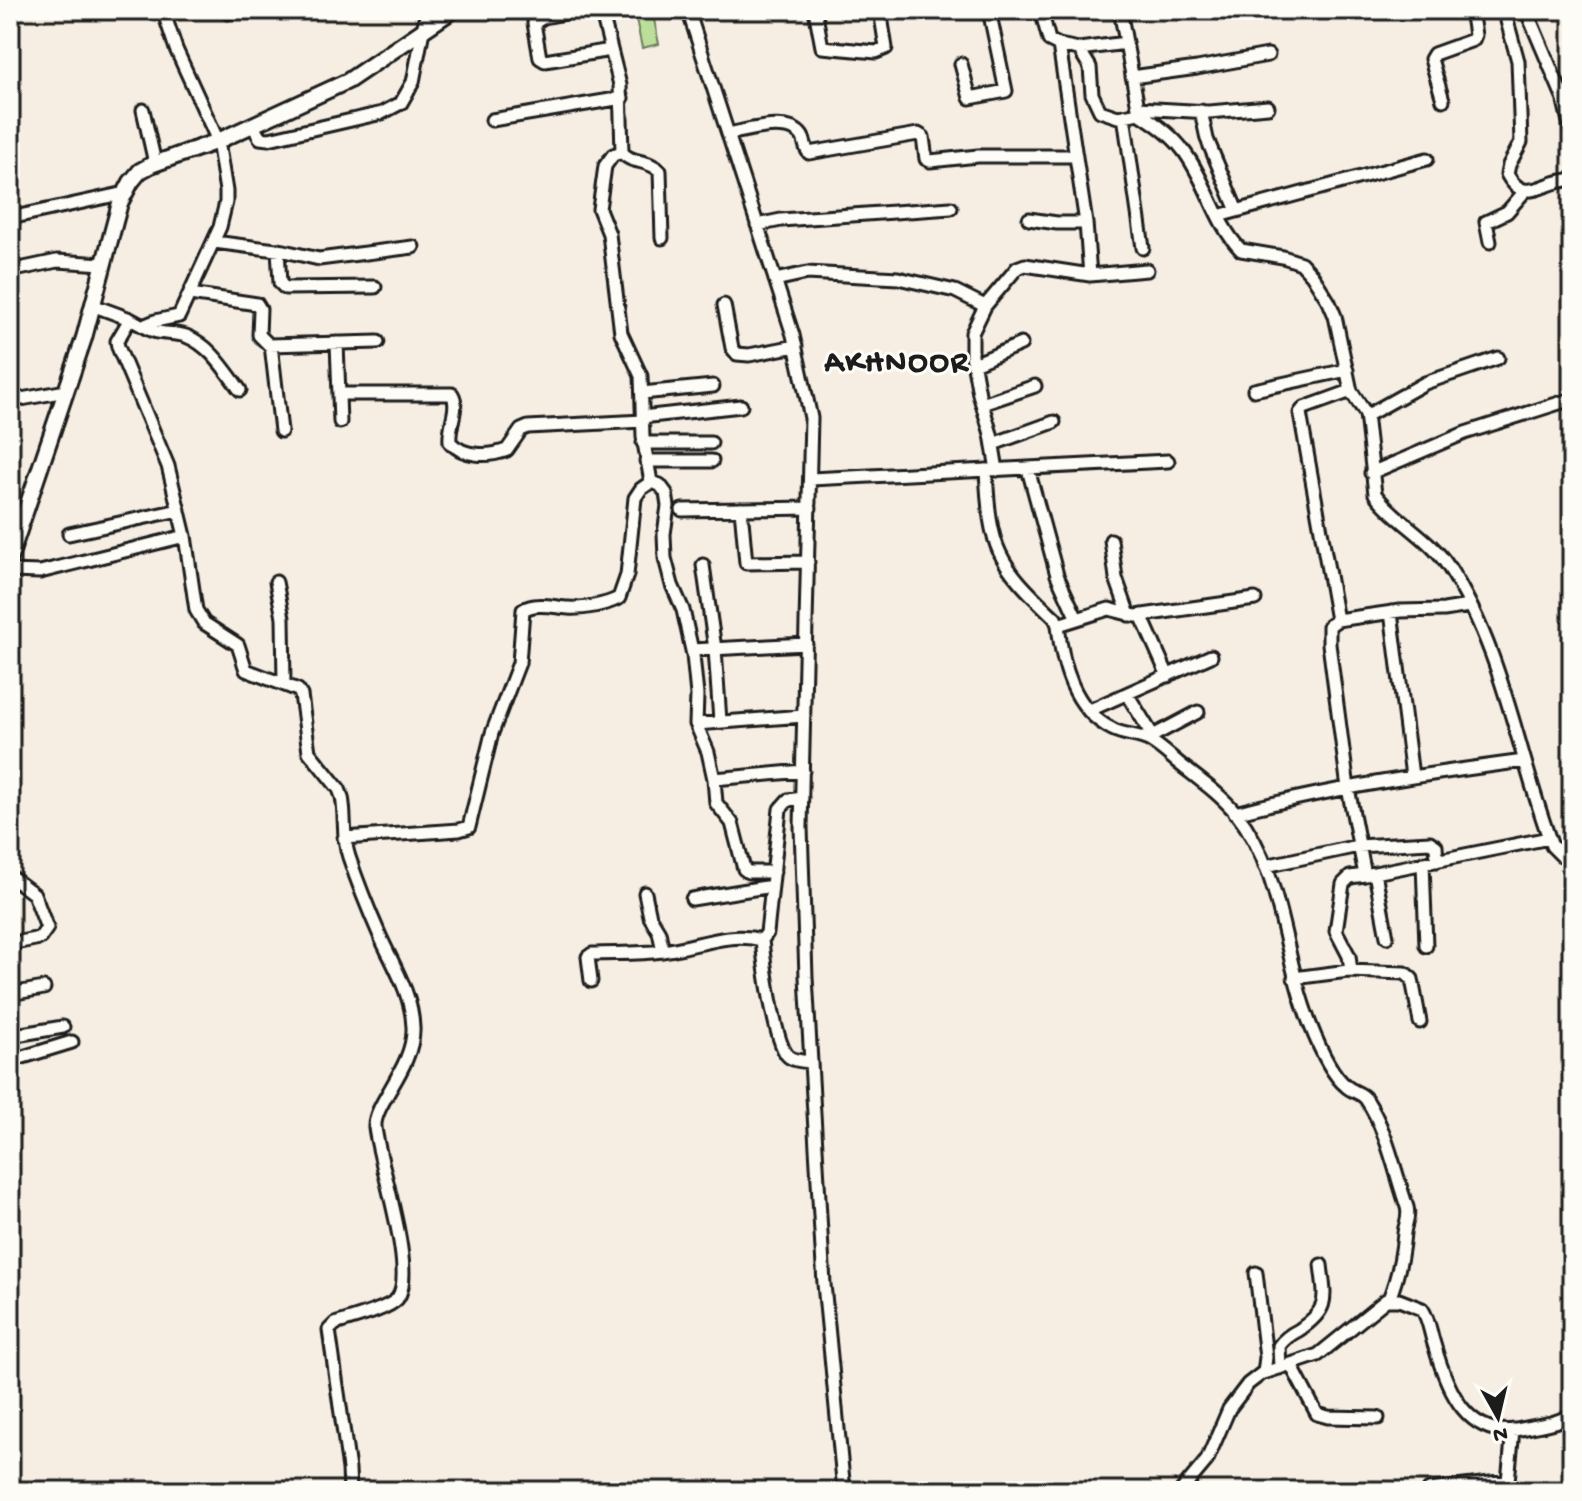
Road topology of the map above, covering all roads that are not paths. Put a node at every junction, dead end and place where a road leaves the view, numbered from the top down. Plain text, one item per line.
1 (163, 10) edge
2 (427, 10) edge
3 (453, 10) edge
4 (582, 10) edge
5 (601, 10) edge
6 (688, 10) edge
7 (815, 10) edge
8 (880, 10) edge
9 (989, 10) edge
10 (1041, 10) edge
11 (1120, 10) edge
12 (1471, 10) edge
13 (1504, 10) edge
14 (1526, 10) edge
15 (425, 28) junction
16 (1126, 43) junction
17 (1059, 45) junction
18 (1079, 49) junction
19 (611, 50) junction
20 (1268, 55) dead end
21 (961, 64) dead end
22 (1132, 77) junction
23 (622, 98) junction
24 (1443, 100) dead end
25 (1268, 107) dead end
26 (143, 110) dead end
27 (1138, 111) junction
28 (1201, 111) junction
29 (1124, 116) junction
30 (492, 120) dead end
31 (253, 126) junction
32 (728, 134) junction
33 (1572, 134) edge
34 (218, 141) junction
35 (622, 152) junction
36 (1076, 156) junction
37 (1427, 159) dead end
38 (155, 163) junction
39 (1572, 180) edge
40 (1525, 191) junction
41 (125, 193) junction
42 (951, 208) dead end
43 (1237, 211) junction
44 (1218, 216) junction
45 (10, 218) edge
46 (1029, 219) dead end
47 (1086, 223) junction
48 (757, 225) junction
49 (662, 238) dead end
50 (214, 242) junction
51 (1490, 242) dead end
52 (413, 247) dead end
53 (1143, 248) dead end
54 (278, 250) junction
55 (103, 264) junction
56 (1147, 270) dead end
57 (10, 271) edge
58 (1090, 275) junction
59 (775, 280) junction
60 (375, 287) dead end
61 (190, 294) junction
62 (982, 303) junction
63 (92, 305) junction
64 (724, 305) dead end
65 (130, 319) junction
66 (143, 326) junction
67 (378, 342) dead end
68 (337, 343) junction
69 (1021, 344) dead end
70 (271, 345) junction
71 (796, 346) junction
72 (1498, 358) dead end
73 (974, 364) junction
74 (1347, 370) junction
75 (713, 386) dead end
76 (1035, 386) dead end
77 (240, 390) dead end
78 (1254, 390) dead end
79 (66, 391) junction
80 (1351, 391) junction
81 (642, 393) junction
82 (339, 394) junction
83 (1572, 399) edge
84 (10, 401) edge
85 (982, 404) junction
86 (741, 406) dead end
87 (1366, 416) junction
88 (642, 419) junction
89 (340, 422) dead end
90 (1054, 422) dead end
91 (281, 431) dead end
92 (643, 443) junction
93 (711, 443) dead end
94 (993, 444) junction
95 (646, 461) junction
96 (712, 461) dead end
97 (1168, 461) dead end
98 (1028, 469) junction
99 (987, 470) junction
100 (1371, 473) junction
101 (811, 479) junction
102 (651, 482) junction
103 (810, 508) junction
104 (741, 509) junction
105 (179, 510) junction
106 (682, 510) dead end
107 (69, 534) dead end
108 (185, 536) junction
109 (1111, 540) dead end
110 (10, 557) edge
111 (808, 562) junction
112 (703, 565) dead end
113 (10, 571) edge
114 (276, 582) dead end
115 (1255, 599) dead end
116 (1469, 606) junction
117 (1391, 612) junction
118 (1135, 615) junction
119 (1077, 619) junction
120 (1337, 620) junction
121 (1058, 625) junction
122 (806, 644) junction
123 (715, 649) junction
124 (692, 650) junction
125 (1211, 656) dead end
126 (1168, 676) junction
127 (284, 684) junction
128 (1127, 694) junction
129 (1090, 710) junction
130 (1198, 712) dead end
131 (804, 716) junction
132 (720, 721) junction
133 (696, 724) junction
134 (1150, 738) junction
135 (1524, 761) junction
136 (803, 771) junction
137 (1412, 776) junction
138 (714, 779) junction
139 (1348, 788) junction
140 (802, 798) junction
141 (1235, 813) junction
142 (344, 838) junction
143 (1549, 838) junction
144 (1358, 846) junction
145 (1572, 857) edge
146 (1437, 861) junction
147 (1423, 863) junction
148 (1265, 866) junction
149 (774, 872) junction
150 (1370, 874) junction
151 (10, 876) edge
152 (772, 886) junction
153 (645, 893) dead end
154 (692, 899) dead end
155 (1387, 937) dead end
156 (762, 940) junction
157 (10, 944) edge
158 (1426, 946) dead end
159 (663, 951) junction
160 (1351, 971) junction
161 (1294, 978) junction
162 (591, 981) dead end
163 (44, 988) dead end
164 (10, 994) edge
165 (1420, 1022) dead end
166 (63, 1027) dead end
167 (10, 1036) edge
168 (72, 1042) dead end
169 (10, 1061) edge
170 (811, 1062) junction
171 (1321, 1265) dead end
172 (1256, 1273) dead end
173 (1398, 1301) junction
174 (1286, 1367) junction
175 (1264, 1373) junction
176 (1571, 1417) edge
177 (1378, 1418) dead end
178 (1513, 1430) junction
179 (1429, 1490) edge
180 (350, 1491) edge
181 (844, 1491) edge
182 (1181, 1491) edge

1 - 34 street
2 - 15 street
3 - 15 main road
4 - 19 street
5 - 19 street
6 - 32 street
7 - 8 street
9 - 21 street
10 - 17 street
11 - 16 street
12 - 24 street
13 - 40 street
14 - 33 street
15 - 31 main road
15 - 31 street
16 - 18 street
16 - 22 street
17 - 18 street
17 - 36 street
18 - 29 street
19 - 23 street
20 - 22 street
22 - 27 street
23 - 30 street
23 - 35 street
25 - 28 street
26 - 38 street
27 - 28 street
27 - 29 street
27 - 44 street
28 - 43 street
29 - 53 street
31 - 34 main road
32 - 36 street
32 - 48 street
34 - 38 main road
34 - 50 street
35 - 49 street
35 - 81 street
36 - 47 street
37 - 43 street
38 - 41 main road
39 - 40 street
40 - 51 street
41 - 45 street
41 - 55 main road
42 - 48 street
43 - 44 street
44 - 74 street
46 - 47 street
47 - 58 street
48 - 59 street
50 - 54 street
50 - 61 street
52 - 54 street
54 - 60 street
55 - 57 street
55 - 63 main road
56 - 58 street
58 - 62 street
59 - 62 street
59 - 71 street
61 - 66 street
61 - 70 street
62 - 73 street
63 - 65 street
63 - 79 main road
64 - 71 street
65 - 66 street
65 - 105 street
66 - 77 street
67 - 68 street
68 - 70 street
68 - 82 street
69 - 73 street
70 - 91 street
71 - 101 street
72 - 87 street
73 - 85 street
74 - 78 street
74 - 80 street
75 - 81 street
76 - 85 street
79 - 84 street
79 - 110 main road
80 - 87 street
80 - 120 street
81 - 88 street
82 - 88 street
82 - 89 street
83 - 100 street
85 - 94 street
86 - 88 street
87 - 100 street
88 - 92 street
90 - 94 street
92 - 93 street
92 - 95 street
94 - 99 street
95 - 96 street
95 - 102 street
97 - 98 street
98 - 99 street
98 - 119 street
99 - 101 street
99 - 121 street
100 - 116 street
101 - 103 street
102 - 124 street
102 - 142 street
103 - 104 street
103 - 111 street
104 - 106 street
104 - 111 street
105 - 107 street
105 - 108 street
108 - 113 street
108 - 127 street
109 - 118 street
111 - 122 street
112 - 123 street
114 - 127 street
115 - 118 street
116 - 117 street
116 - 135 street
117 - 120 street
117 - 137 street
118 - 119 street
118 - 126 street
119 - 121 street
120 - 139 street
121 - 129 street
122 - 123 street
122 - 131 street
123 - 124 street
123 - 132 street
124 - 133 street
125 - 126 street
126 - 128 street
127 - 142 street
128 - 129 street
128 - 134 street
129 - 134 street
130 - 134 street
131 - 132 street
131 - 136 street
132 - 133 street
133 - 138 street
134 - 141 street
135 - 137 street
135 - 143 street
136 - 138 street
136 - 140 street
137 - 139 street
138 - 149 street
139 - 141 street
139 - 144 street
140 - 149 street
140 - 170 street
141 - 148 street
142 - 180 street
143 - 145 street
143 - 146 street
144 - 146 street
144 - 148 street
144 - 150 street
146 - 147 street
147 - 150 street
147 - 158 street
148 - 161 street
149 - 152 street
150 - 155 street
150 - 160 street
151 - 157 street
152 - 154 street
152 - 156 street
153 - 159 street
156 - 159 street
156 - 170 street
159 - 162 street
160 - 161 street
160 - 165 street
161 - 173 street
163 - 164 street
166 - 167 street
168 - 169 street
170 - 181 street
171 - 174 street
172 - 175 street
173 - 174 street
173 - 178 street
174 - 175 street
174 - 177 street
175 - 182 street
176 - 178 street
178 - 179 street

